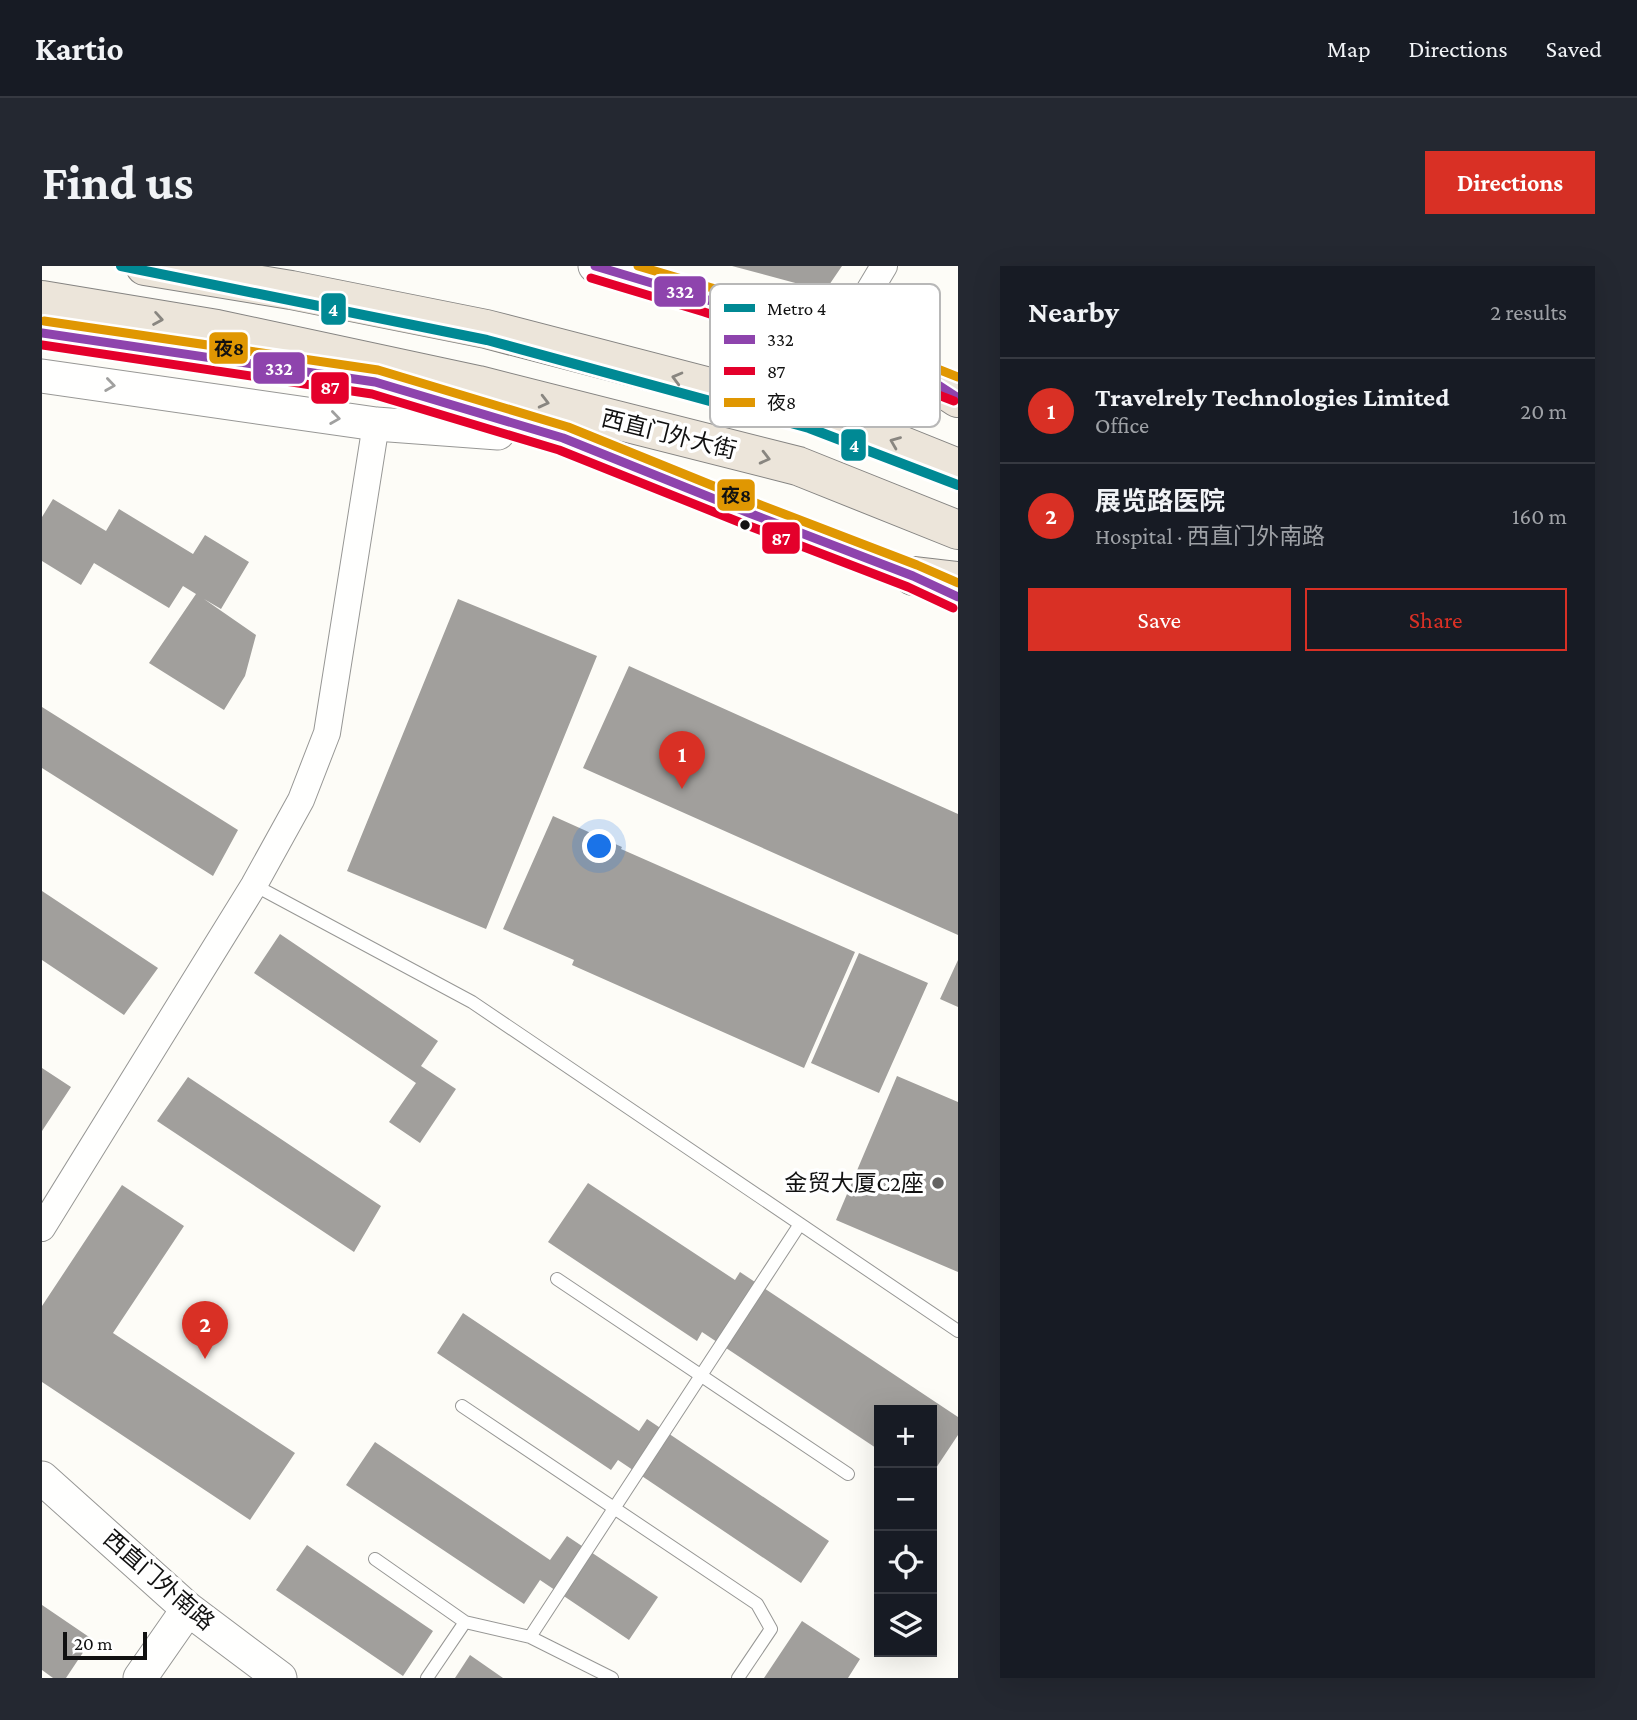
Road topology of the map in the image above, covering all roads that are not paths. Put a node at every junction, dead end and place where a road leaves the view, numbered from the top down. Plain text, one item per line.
1 (145, 266) edge
2 (596, 266) edge
3 (884, 266) edge
4 (873, 284) edge
5 (42, 300) edge
6 (710, 301) edge
7 (42, 333) edge
8 (42, 376) edge
9 (710, 387) edge
10 (376, 424) junction
11 (856, 427) edge
12 (563, 438) junction
13 (958, 468) edge
14 (958, 530) edge
15 (913, 576) joint
16 (958, 581) edge
17 (254, 885) junction
18 (800, 1224) junction
19 (42, 1228) edge
20 (557, 1279) dead end
21 (958, 1331) edge
22 (701, 1376) junction
23 (462, 1406) dead end
24 (848, 1474) dead end
25 (42, 1478) edge
26 (614, 1508) junction
27 (375, 1559) dead end
28 (188, 1609) junction
29 (465, 1622) junction
30 (530, 1637) junction
31 (140, 1678) edge
32 (280, 1678) edge
33 (427, 1678) edge
34 (611, 1678) edge
35 (738, 1678) edge

9 -> 1 highway
2 - 6 street
3 - 4 street
5 -> 14 highway, 西直门外大街
7 - 12 street, 西直门外大街
8 -> 10 street, 西直门外大街
10 - 12 street, 西直门外大街
10 - 17 street
13 -> 11 highway
12 - 15 street, 西直门外大街
15 - 16 highway
17 - 18 lane
17 - 19 street
18 - 21 lane
18 - 22 lane
20 - 22 lane
22 - 24 lane
22 - 26 lane
23 - 26 lane
25 - 28 street, 西直门外南路
26 - 30 lane
26 - 35 lane
27 - 29 lane
28 - 31 street
28 - 32 street, 西直门外南路
29 - 30 lane
29 - 33 lane
30 - 34 lane

